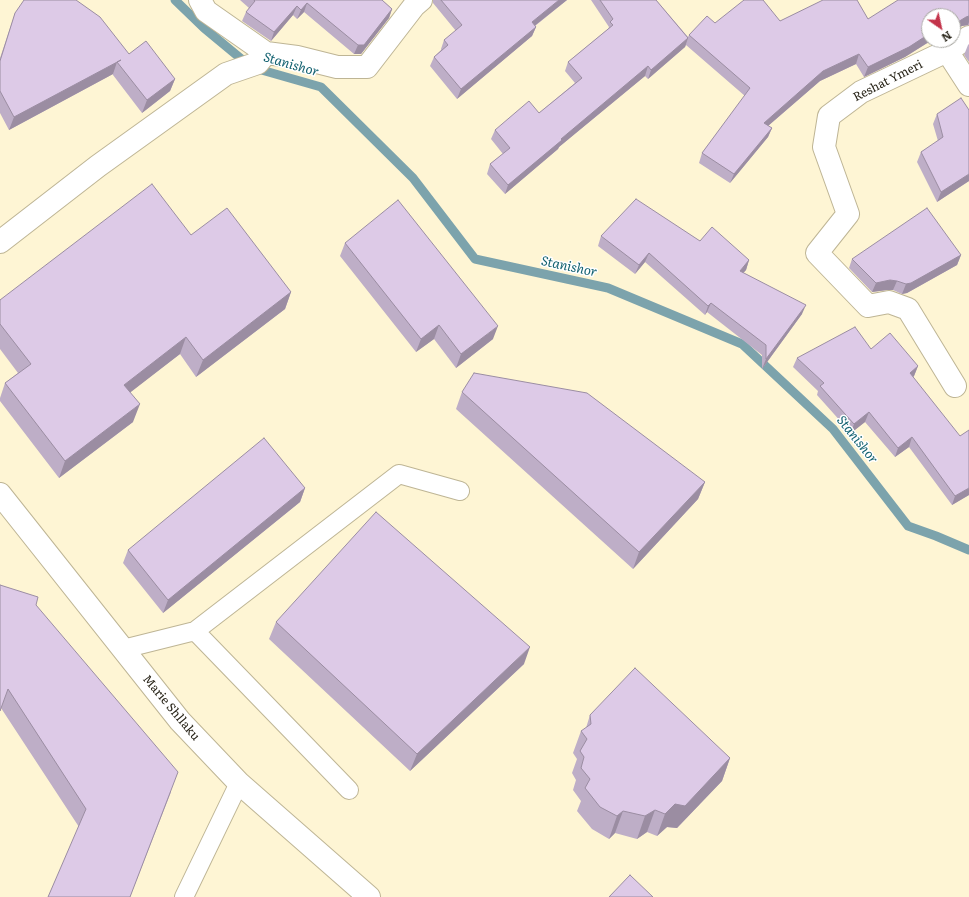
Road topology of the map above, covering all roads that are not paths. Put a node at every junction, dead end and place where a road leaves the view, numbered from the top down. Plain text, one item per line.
1 (422, 0) edge
2 (208, 4) edge
3 (969, 37) edge
4 (947, 51) junction
5 (262, 58) junction
6 (969, 85) edge
7 (0, 242) edge
8 (955, 386) dead end
9 (460, 491) dead end
10 (0, 494) edge
11 (195, 631) junction
12 (123, 649) junction
13 (239, 783) junction
14 (349, 790) dead end
15 (184, 897) edge
16 (369, 897) edge

1 - 5 street
2 - 5 street
3 - 4 street, Reshat Ymeri
4 - 6 street
4 - 8 street, Reshat Ymeri
5 - 7 street
9 - 11 lane
10 - 12 street, Marie Shllaku
11 - 12 lane
11 - 14 lane
12 - 13 street, Marie Shllaku
13 - 15 lane
13 - 16 street, Marie Shllaku

